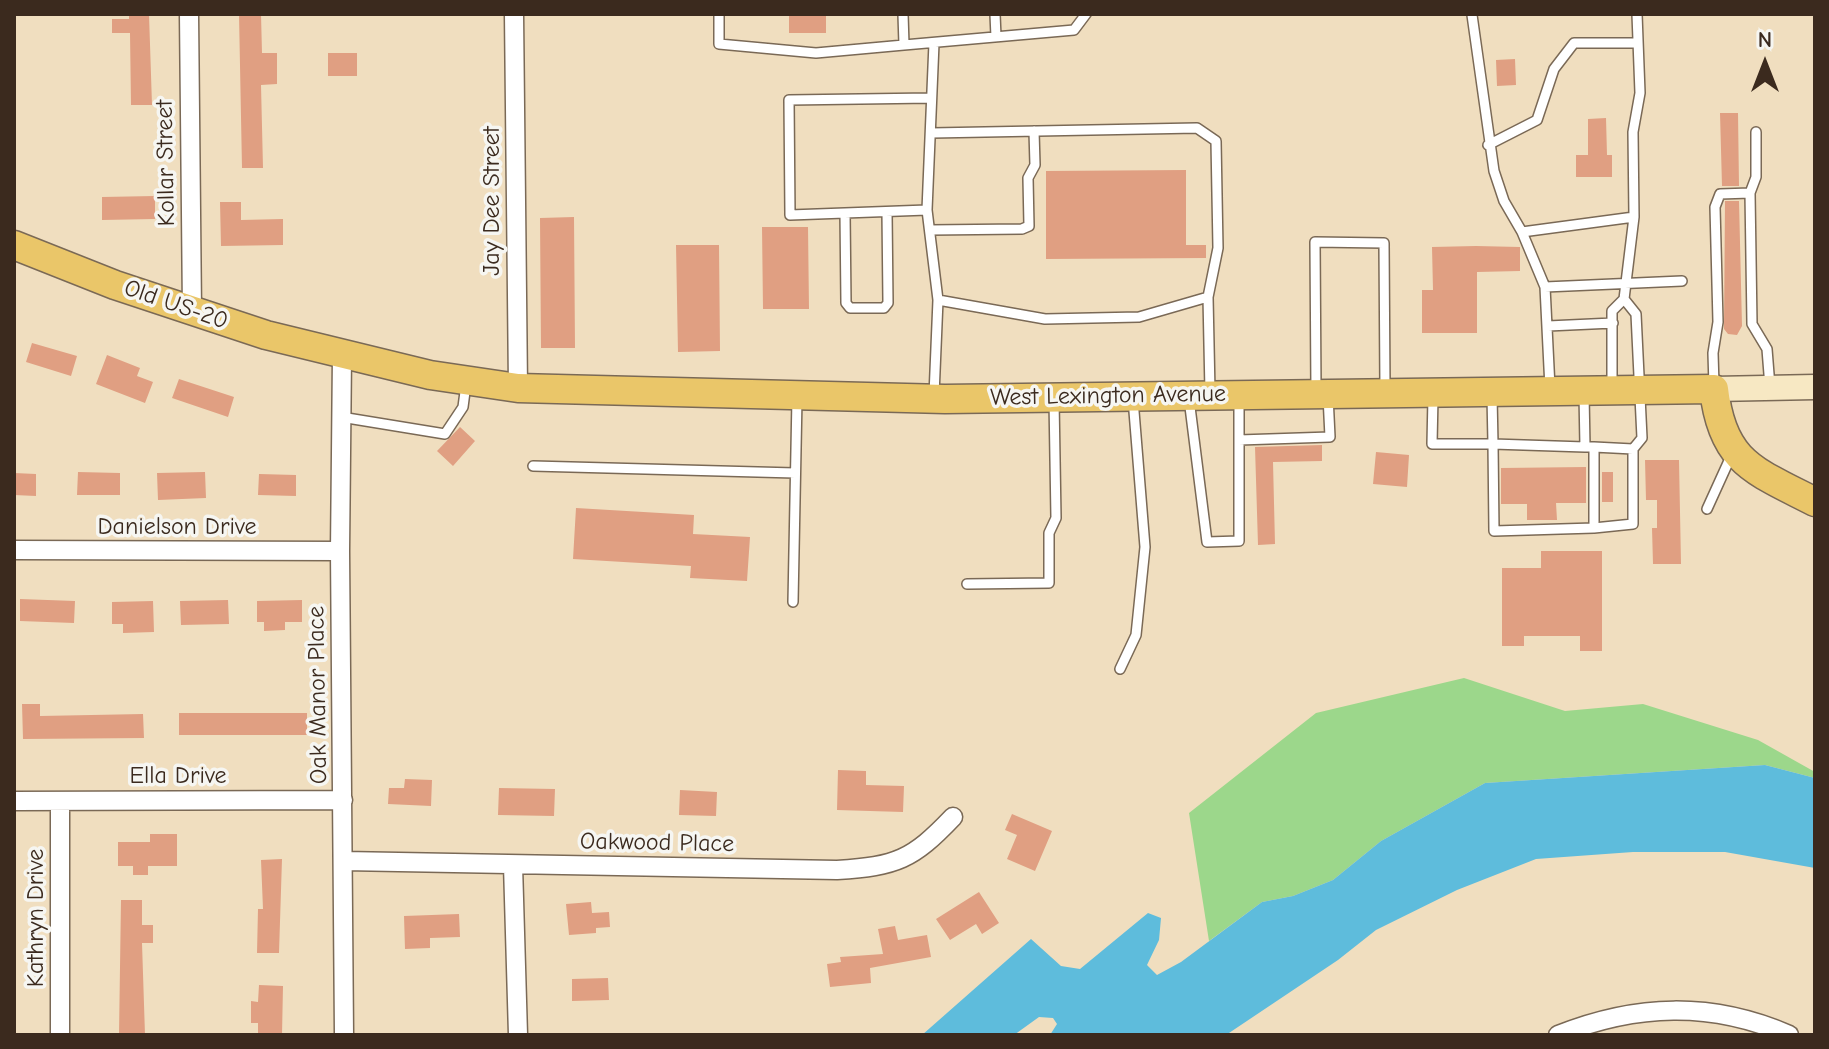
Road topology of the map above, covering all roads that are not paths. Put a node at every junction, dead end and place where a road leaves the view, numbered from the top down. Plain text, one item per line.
1 (189, 14) edge
2 (514, 14) edge
3 (719, 14) edge
4 (903, 14) edge
5 (995, 14) edge
6 (1086, 14) edge
7 (1637, 14) edge
8 (1472, 15) edge
9 (996, 37) junction
10 (934, 43) junction
11 (1638, 43) junction
12 (904, 45) junction
13 (931, 98) junction
14 (1034, 131) junction
15 (1756, 132) dead end
16 (932, 133) junction
17 (1488, 145) junction
18 (1750, 193) junction
19 (927, 210) junction
20 (887, 212) junction
21 (845, 213) junction
22 (1634, 217) junction
23 (930, 230) junction
24 (1522, 232) junction
25 (14, 245) edge
26 (1682, 281) dead end
27 (1625, 282) junction
28 (1545, 287) junction
29 (1208, 297) junction
30 (1624, 299) junction
31 (938, 300) junction
32 (192, 312) junction
33 (1613, 323) junction
34 (1548, 326) junction
35 (342, 355) junction
36 (466, 381) junction
37 (1815, 387) edge
38 (518, 388) junction
39 (1770, 388) junction
40 (1714, 389) junction
41 (1624, 390) junction
42 (1583, 391) junction
43 (1492, 392) junction
44 (1550, 392) junction
45 (1385, 393) junction
46 (1433, 393) junction
47 (1322, 394) junction
48 (1200, 395) junction
49 (1239, 395) junction
50 (1133, 396) junction
51 (1054, 397) junction
52 (797, 398) junction
53 (933, 398) junction
54 (341, 417) junction
55 (1239, 440) junction
56 (1493, 444) junction
57 (1589, 447) junction
58 (1633, 449) junction
59 (1733, 451) junction
60 (533, 466) dead end
61 (795, 473) junction
62 (1815, 502) edge
63 (1707, 509) dead end
64 (1594, 528) junction
65 (14, 550) edge
66 (340, 551) junction
67 (967, 584) dead end
68 (793, 602) dead end
69 (1120, 669) dead end
70 (343, 800) junction
71 (14, 801) edge
72 (60, 801) junction
73 (953, 817) dead end
74 (344, 861) junction
75 (513, 865) junction
76 (60, 1035) edge
77 (344, 1035) edge
78 (518, 1035) edge
79 (1558, 1035) edge
80 (1789, 1035) edge

1 - 32 street, Kollar Street
2 - 38 street, Jay Dee Street
3 - 12 lane
4 - 12 lane
5 - 9 lane
6 - 9 lane
7 - 11 lane
8 - 17 lane
9 - 10 lane
10 - 12 lane
10 - 13 lane
11 - 17 lane
11 - 22 lane
13 - 16 lane
13 - 21 lane
14 - 16 lane
14 - 23 lane
14 - 29 lane
15 - 18 lane
16 - 19 lane
17 - 24 lane
18 - 39 lane
18 - 40 lane
19 - 20 lane
19 - 23 lane
20 - 21 lane
20 - 21 lane
22 - 24 lane
22 - 27 lane
23 - 31 lane
24 - 28 lane
25 - 32 main road, Old US-20
26 - 27 lane
27 - 28 lane
27 - 30 lane
28 - 34 lane
29 - 31 lane
29 - 48 lane
30 - 33 lane
30 - 41 lane
31 - 53 lane
32 - 35 main road, Old US-20
33 - 34 lane
33 - 41 lane
34 - 44 lane
35 - 36 main road, West Lexington Avenue
35 - 54 street, Oak Manor Place
36 - 38 main road, West Lexington Avenue
36 - 54 lane
37 - 39 main road
38 - 52 main road, West Lexington Avenue
39 - 40 main road
40 - 41 main road, West Lexington Avenue
40 - 59 main road
41 - 42 main road, West Lexington Avenue
41 - 58 lane
42 - 44 main road, West Lexington Avenue
42 - 57 lane
43 - 44 main road, West Lexington Avenue
43 - 46 main road, West Lexington Avenue
43 - 56 lane
45 - 46 main road, West Lexington Avenue
45 - 47 main road, West Lexington Avenue
45 - 47 lane
46 - 56 lane
47 - 49 main road, West Lexington Avenue
47 - 55 lane
48 - 49 main road, West Lexington Avenue
48 - 50 main road, West Lexington Avenue
48 - 55 lane
49 - 55 lane
50 - 51 main road, West Lexington Avenue
50 - 69 lane
51 - 53 main road, West Lexington Avenue
51 - 67 lane
52 - 53 main road, West Lexington Avenue
52 - 61 lane
54 - 66 street, Oak Manor Place
56 - 57 lane
56 - 64 lane
57 - 58 lane
57 - 64 lane
58 - 64 lane
59 - 62 main road
59 - 63 lane
60 - 61 lane
61 - 68 lane
65 - 66 street, Danielson Drive
66 - 70 street, Oak Manor Place
70 - 72 street, Ella Drive
70 - 74 street, Oak Manor Place
71 - 72 street, Ella Drive
72 - 76 street, Kathryn Drive
73 - 75 street, Oakwood Place
74 - 75 street, Oakwood Place
74 - 77 street, Oak Manor Place
75 - 78 street
79 - 80 street

